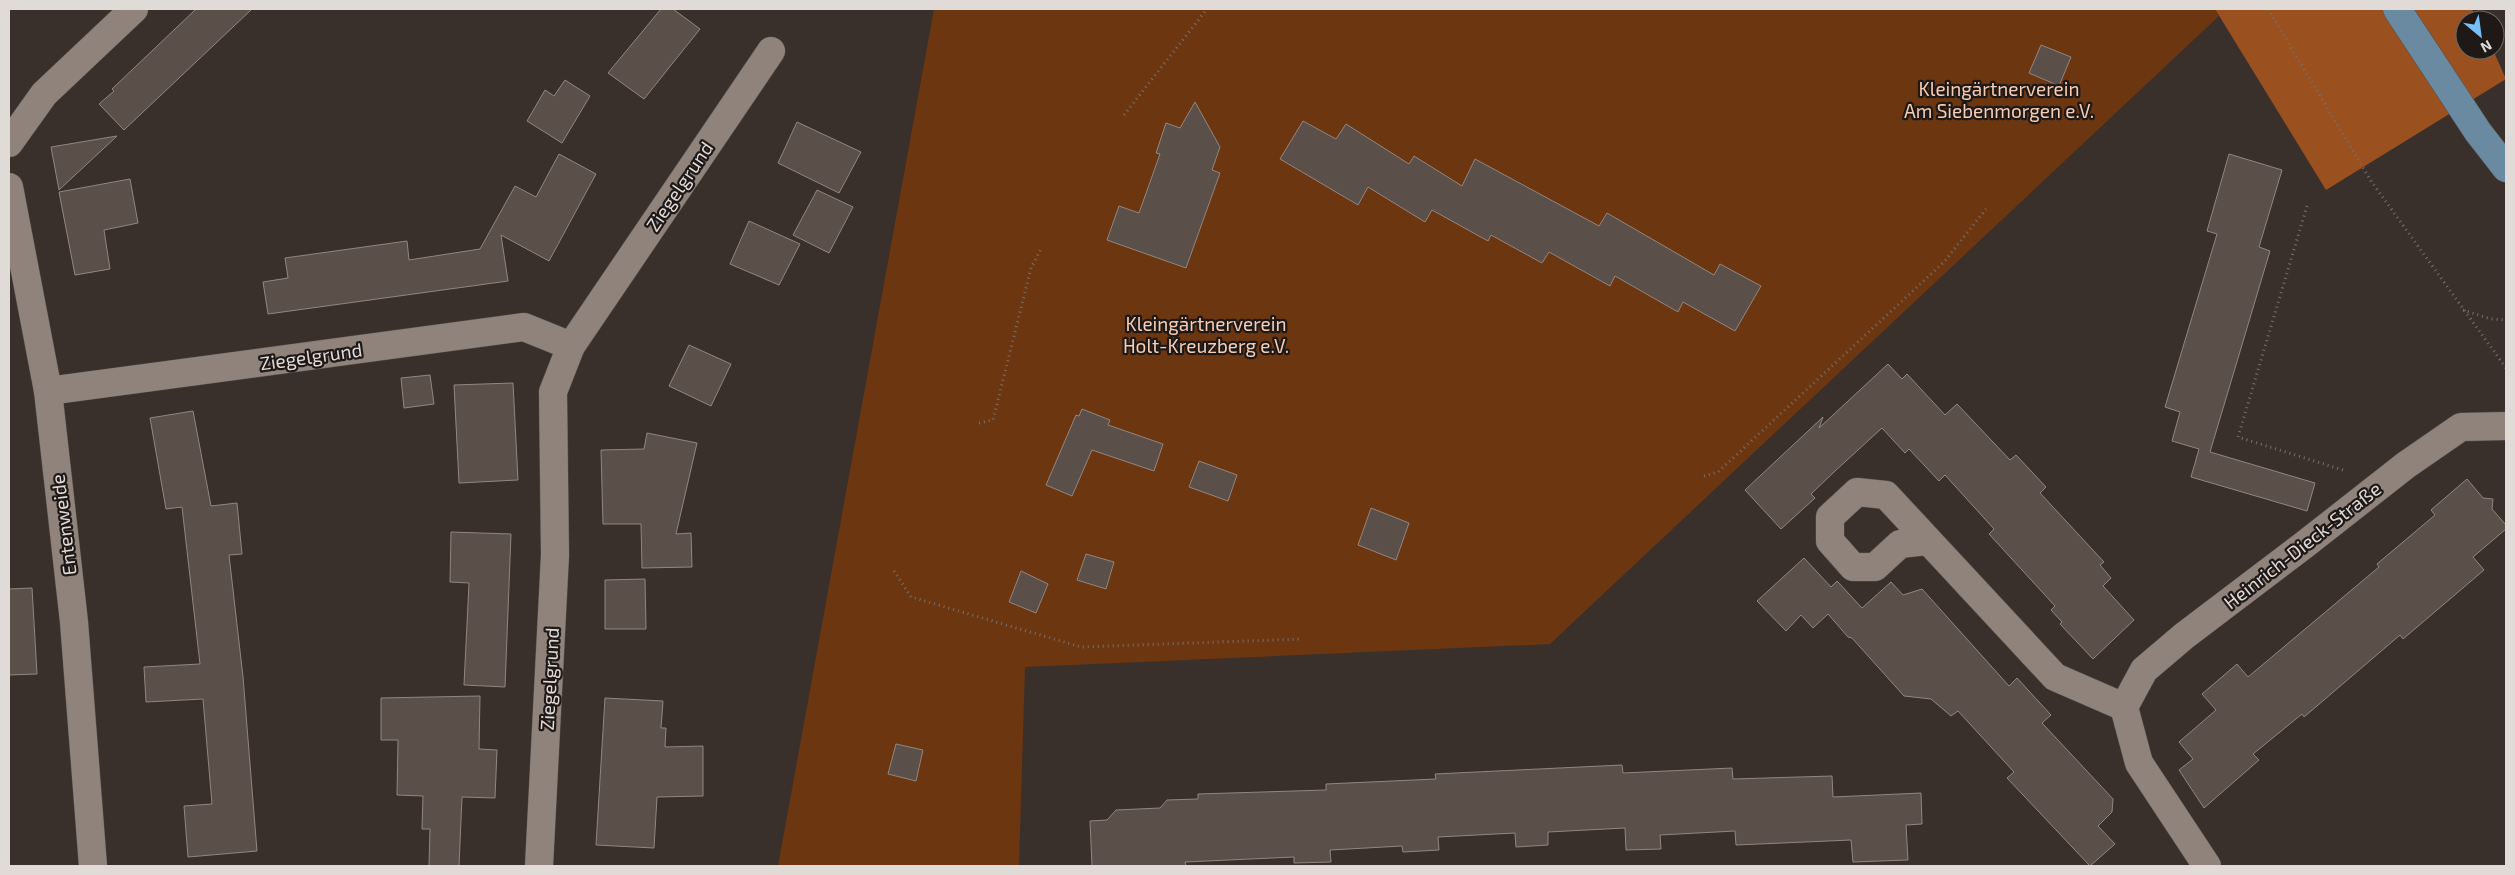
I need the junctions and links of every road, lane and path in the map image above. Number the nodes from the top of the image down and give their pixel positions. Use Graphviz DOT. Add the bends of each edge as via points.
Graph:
graph roads {
  1 [pos="134,9"];
  2 [pos="1207,9"];
  3 [pos="2268,9"];
  4 [pos="2397,9"];
  5 [pos="771,51"];
  6 [pos="1124,115"];
  7 [pos="9,143"];
  8 [pos="2506,168"];
  9 [pos="9,187"];
  10 [pos="2307,206"];
  11 [pos="1986,209"];
  12 [pos="1042,247"];
  13 [pos="2462,310"];
  14 [pos="2506,320"];
  15 [pos="570,346"];
  16 [pos="2506,368"];
  17 [pos="48,391"];
  18 [pos="979,423"];
  19 [pos="2506,426"];
  20 [pos="1704,476"];
  21 [pos="2384,482"];
  22 [pos="1926,541"];
  23 [pos="894,571"];
  24 [pos="1301,639"];
  25 [pos="2124,707"];
  26 [pos="93,866"];
  27 [pos="539,866"];
  28 [pos="2205,866"];
  1 -- 7 [label="street" via="44,94"];
  2 -- 6 [label="path"];
  3 -- 13 [label="path" via="2371,181"];
  4 -- 8 [label="main road" via="2478,132"];
  5 -- 15 [label="street, Ziegelgrund"];
  9 -- 17 [label="street, Entenweide"];
  10 -- 21 [label="path" via="2238,437"];
  11 -- 20 [label="path" via="1944,262 1718,472"];
  12 -- 18 [label="path" via="1031,268 993,420"];
  13 -- 14 [label="path" via="2491,320"];
  13 -- 16 [label="path"];
  15 -- 17 [label="street, Ziegelgrund" via="524,327"];
  15 -- 27 [label="street, Ziegelgrund" via="553,392 555,555"];
  17 -- 26 [label="street, Entenweide" via="74,622"];
  19 -- 21 [label="street, Heinrich-Dieck-Straße" via="2461,427"];
  21 -- 25 [label="street, Heinrich-Dieck-Straße" via="2144,670"];
  22 -- 25 [label="street" via="2055,677"];
  23 -- 24 [label="path" via="911,597 1081,647"];
  25 -- 28 [label="street" via="2139,763"];
}
